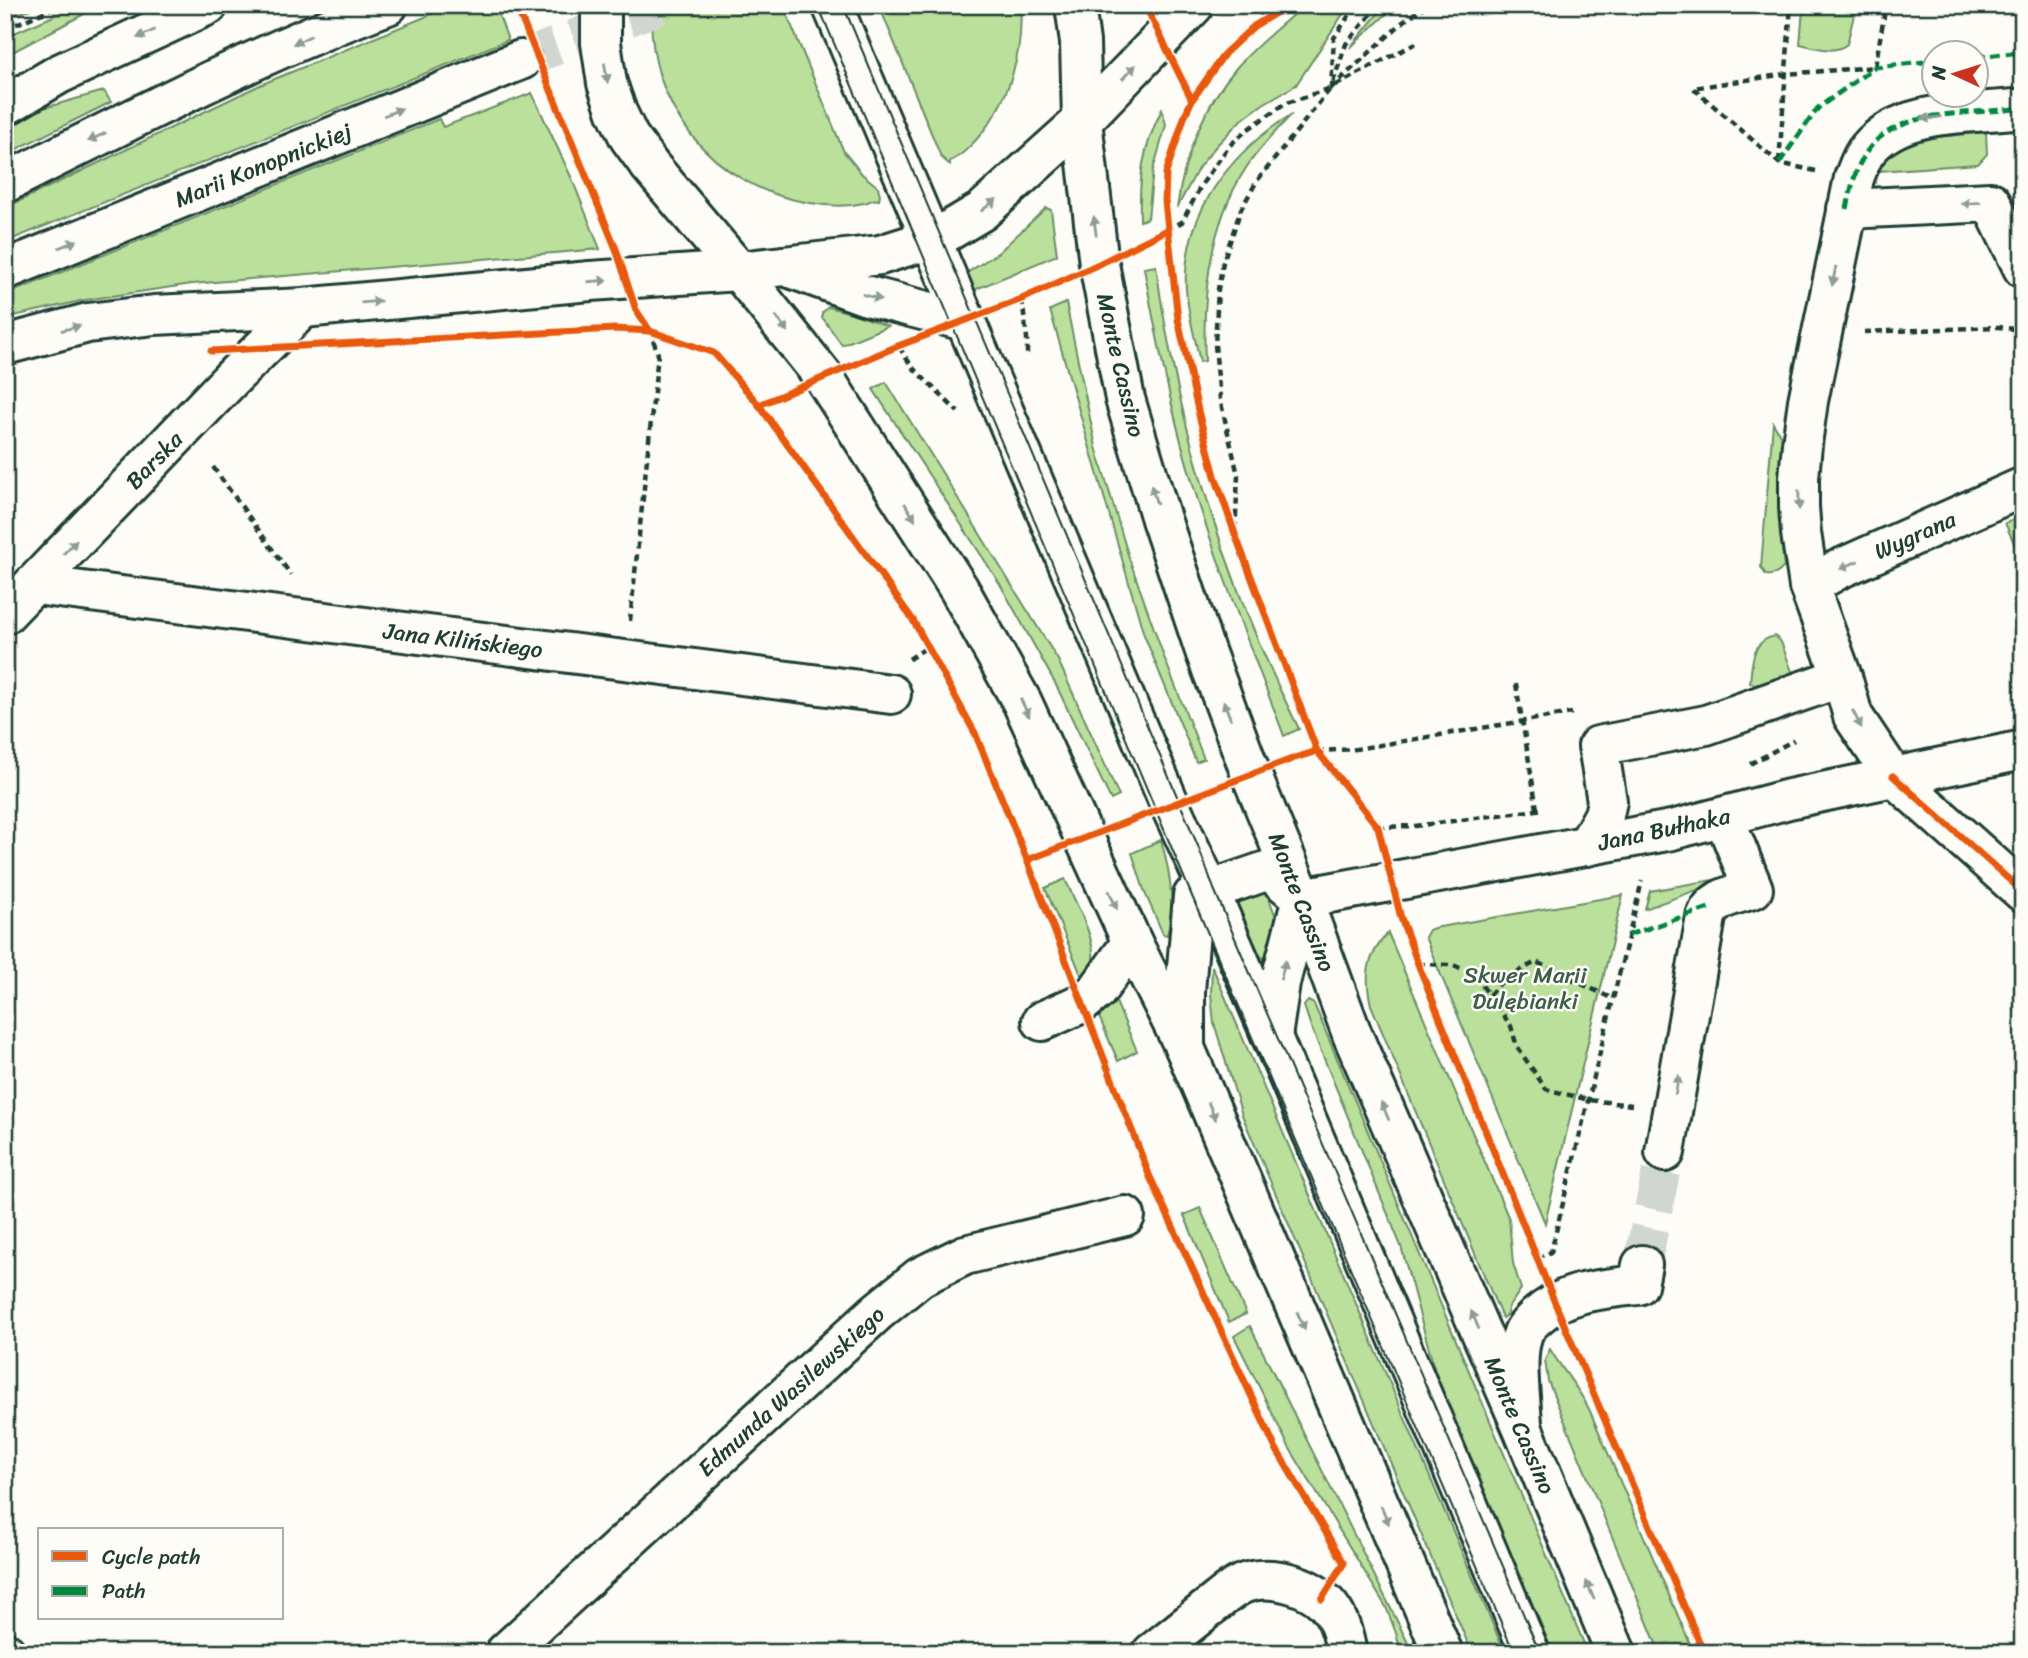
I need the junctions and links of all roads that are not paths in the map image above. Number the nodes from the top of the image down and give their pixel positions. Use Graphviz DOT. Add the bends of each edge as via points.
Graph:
graph roads {
  1 [pos="208,5"];
  2 [pos="388,5"];
  3 [pos="601,5"];
  4 [pos="832,5"];
  5 [pos="1074,5"];
  6 [pos="1194,5"];
  7 [pos="521,60"];
  8 [pos="5,106"];
  9 [pos="2023,108"];
  10 [pos="1082,121"];
  11 [pos="5,183"];
  12 [pos="1850,194"];
  13 [pos="930,239"];
  14 [pos="2020,250"];
  15 [pos="785,266"];
  16 [pos="5,270"];
  17 [pos="739,271"];
  18 [pos="303,308"];
  19 [pos="965,321"];
  20 [pos="5,345"];
  21 [pos="2023,487"];
  22 [pos="35,585"];
  23 [pos="1809,586"];
  24 [pos="5,614"];
  25 [pos="1842,677"];
  26 [pos="897,679"];
  27 [pos="2023,750"];
  28 [pos="1893,776"];
  29 [pos="1724,817"];
  30 [pos="1587,846"];
  31 [pos="1209,890"];
  32 [pos="2023,892"];
  33 [pos="1302,898"];
  34 [pos="1132,942"];
  35 [pos="1042,1021"];
  36 [pos="1272,1037"];
  37 [pos="1185,1048"];
  38 [pos="1665,1152"];
  39 [pos="1125,1216"];
  40 [pos="1640,1275"];
  41 [pos="1522,1427"];
  42 [pos="505,1653"];
  43 [pos="1153,1653"];
  44 [pos="1347,1653"];
  45 [pos="1443,1653"];
  46 [pos="1530,1653"];
  47 [pos="1616,1653"];
  1 -- 8 [label="main road, one-way" via="58,74"];
  2 -- 11 [label="main road, one-way" via="328,27"];
  3 -- 17 [label="main road, one-way" via="607,83 629,137"];
  4 -- 13 [label="main road"];
  5 -- 10 [label="main road, Monte Cassino"];
  10 -- 6 [label="main road, one-way"];
  16 -- 7 [label="main road, Marii Konopnickiej, one-way"];
  9 -- 12 [label="main road, one-way" via="1928,117 1893,128 1867,150"];
  13 -- 10 [label="main road, one-way" via="982,211"];
  33 -- 10 [label="main road, Monte Cassino, one-way" via="1205,652 1125,399 1100,264"];
  14 -- 12 [label="main road, one-way" via="1991,202"];
  12 -- 23 [label="main road, one-way" via="1802,444 1799,507"];
  13 -- 15 [label="main road" via="880,255"];
  13 -- 19 [label="main road"];
  15 -- 17 [label="main road"];
  15 -- 19 [label="main road, one-way" via="864,295"];
  18 -- 17 [label="main road, one-way"];
  17 -- 34 [label="main road, one-way" via="823,376 959,589 1022,702"];
  20 -- 18 [label="main road, one-way" via="88,323"];
  22 -- 18 [label="main road, Barska, one-way"];
  19 -- 31 [label="main road"];
  21 -- 23 [label="main road, Wygrana, one-way"];
  22 -- 24 [label="main road, Barska"];
  22 -- 26 [label="main road, Jana Kilińskiego"];
  23 -- 25 [label="main road"];
  25 -- 28 [label="main road, one-way" via="1853,716"];
  25 -- 30 [label="main road" via="1706,726 1598,747 1607,801"];
  27 -- 28 [label="main road, Jana Bułhaka"];
  28 -- 29 [label="main road, Jana Bułhaka"];
  28 -- 32 [label="main road"];
  29 -- 30 [label="main road, Jana Bułhaka"];
  38 -- 29 [label="main road, one-way" via="1709,908 1753,889"];
  30 -- 33 [label="main road, Jana Bułhaka"];
  31 -- 33 [label="main road" via="1269,870"];
  31 -- 36 [label="main road"];
  31 -- 37 [label="main road" via="1192,896"];
  36 -- 33 [label="main road, one-way"];
  41 -- 33 [label="main road, Monte Cassino, one-way" via="1352,1034"];
  34 -- 35 [label="main road" via="1097,991"];
  34 -- 37 [label="main road"];
  36 -- 46 [label="main road"];
  37 -- 45 [label="main road, one-way"];
  39 -- 42 [label="main road, Edmunda Wasilewskiego" via="965,1255 920,1277"];
  40 -- 41 [label="main road" via="1555,1303 1523,1330 1519,1352"];
  47 -- 41 [label="main road, Monte Cassino, one-way"];
  43 -- 44 [label="main road" via="1226,1594 1260,1580 1297,1586 1322,1599 1340,1626"];
}
